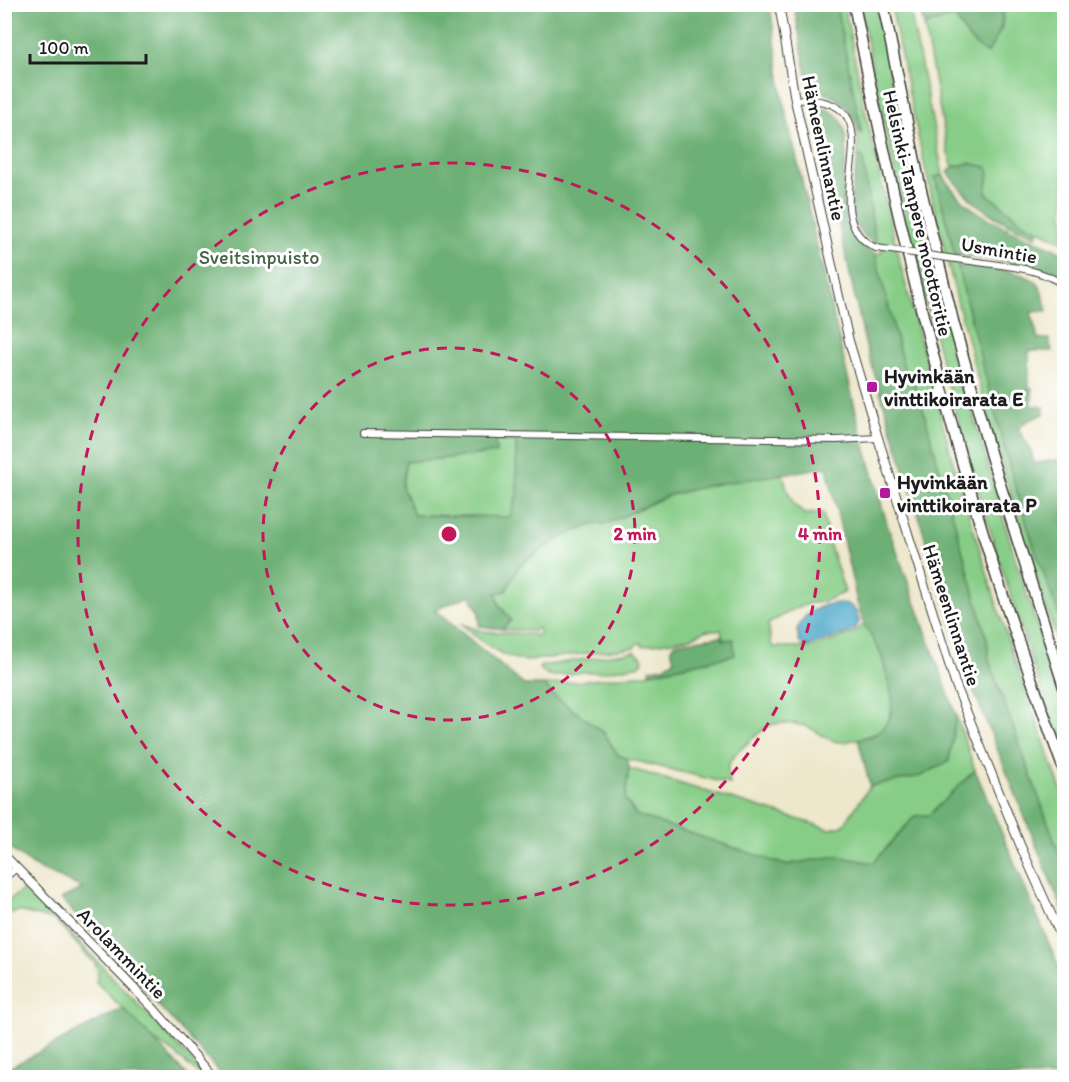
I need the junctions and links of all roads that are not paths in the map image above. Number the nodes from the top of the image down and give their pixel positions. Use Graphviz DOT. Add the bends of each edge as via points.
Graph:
graph roads {
  1 [pos="779,4"];
  2 [pos="854,4"];
  3 [pos="883,4"];
  4 [pos="795,100"];
  5 [pos="1065,285"];
  6 [pos="363,433"];
  7 [pos="878,438"];
  8 [pos="1065,687"];
  9 [pos="1065,770"];
  10 [pos="4,855"];
  11 [pos="17,868"];
  12 [pos="4,878"];
  13 [pos="1065,943"];
  14 [pos="214,1077"];
  1 -- 4 [label="main road, Hämeenlinnantie"];
  2 -- 9 [label="highway, Helsinki-Tampere moottoritie" via="883,149 942,391 986,544"];
  3 -- 8 [label="highway, Helsinki-Tampere moottoritie" via="920,186 953,321 991,456"];
  4 -- 5 [label="street, Usmintie, bridge" via="832,104 845,114 854,138 849,216 855,232 868,245 1032,270"];
  4 -- 7 [label="main road, Hämeenlinnantie" via="849,341"];
  6 -- 7 [label="street"];
  7 -- 13 [label="main road, Hämeenlinnantie" via="955,683 1021,847"];
  10 -- 11 [label="street, Arolammintie"];
  11 -- 12 [label="street"];
  11 -- 14 [label="street, Arolammintie" via="156,1010"];
}
